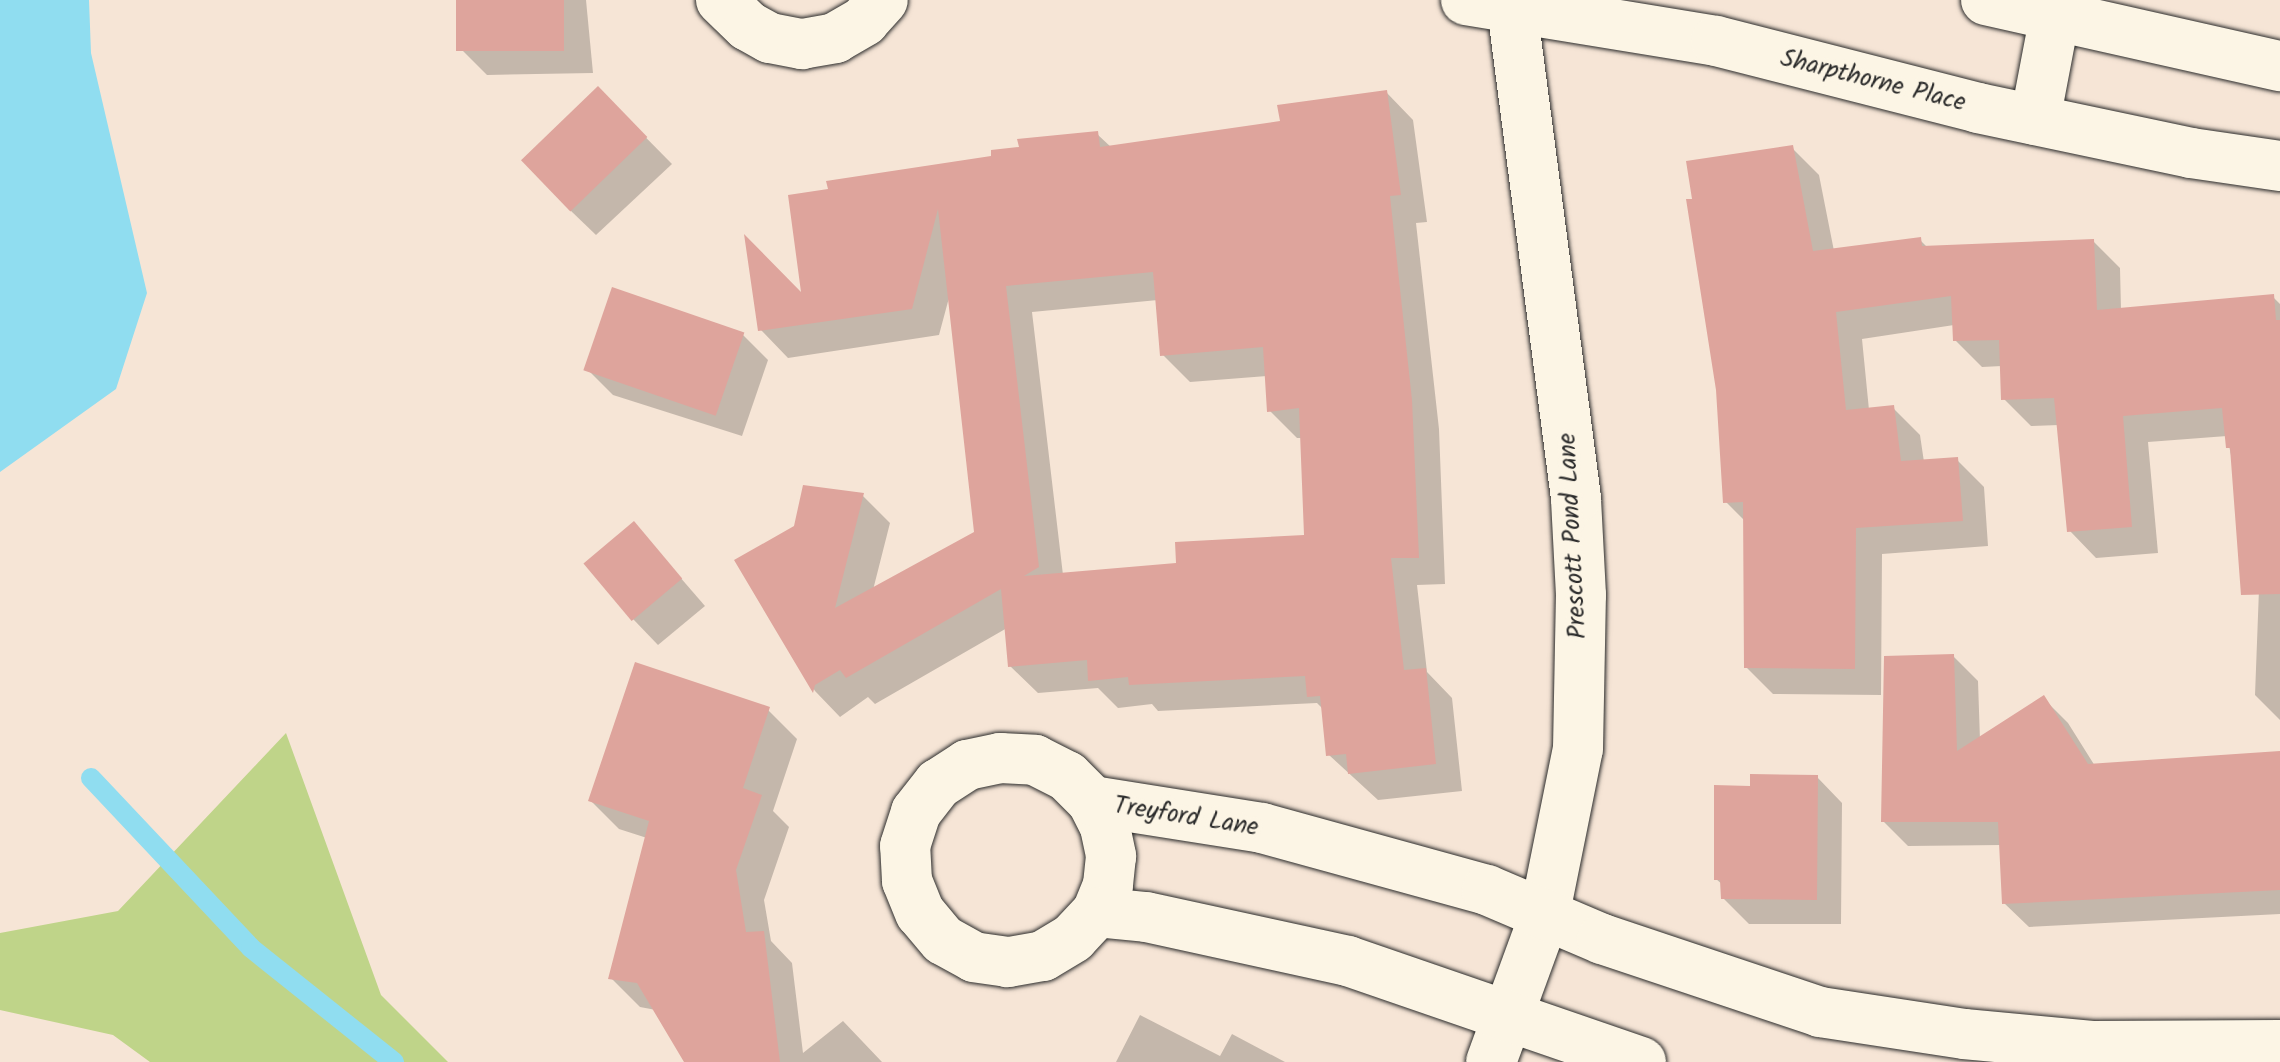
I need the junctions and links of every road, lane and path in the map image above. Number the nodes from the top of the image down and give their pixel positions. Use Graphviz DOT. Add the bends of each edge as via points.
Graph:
graph roads {
  1 [pos="721,0"];
  2 [pos="883,0"];
  3 [pos="1986,0"];
  4 [pos="1496,2"];
  5 [pos="2056,16"];
  6 [pos="2280,66"];
  7 [pos="2035,120"];
  8 [pos="2280,166"];
  9 [pos="1092,801"];
  10 [pos="1096,912"];
  11 [pos="1544,917"];
  12 [pos="1501,1040"];
  13 [pos="2280,1045"];
  14 [pos="2094,1054"];
  15 [pos="1641,1062"];
  1 -- 2 [label="street" via="770,38 802,44 835,38"];
  3 -- 5 [label="street"];
  4 -- 7 [label="street, Sharpthorne Place" via="1716,41"];
  4 -- 11 [label="street, Prescott Pond Lane" via="1576,498 1578,755"];
  5 -- 6 [label="street"];
  5 -- 7 [label="street"];
  7 -- 8 [label="street, Sharpthorne Place"];
  9 -- 10 [label="street" via="1111,856"];
  9 -- 10 [label="street, Treyford Lane" via="1067,776 1035,760 967,765 938,784 916,812 906,846 907,881 920,913 943,940 974,957 1008,962 1043,956 1073,938"];
  9 -- 11 [label="street, Treyford Lane" via="1262,828 1487,890"];
  10 -- 12 [label="street" via="1348,961"];
  11 -- 12 [label="street, Prescott Pond Lane"];
  11 -- 14 [label="street, Treyford Lane" via="1820,1012"];
  12 -- 15 [label="street"];
  13 -- 14 [label="street, Treyford Lane"];
}
